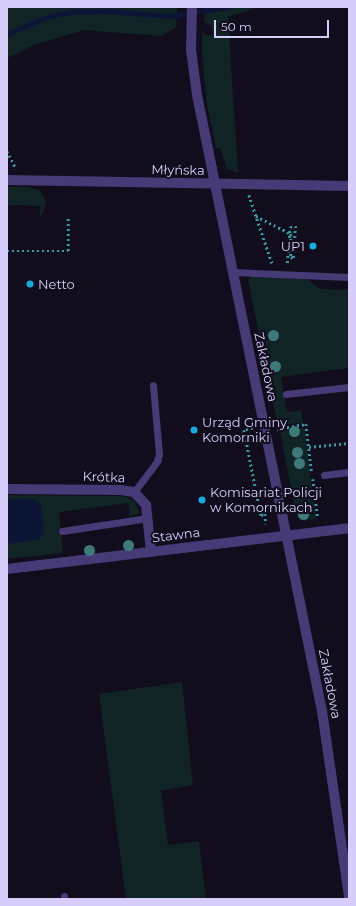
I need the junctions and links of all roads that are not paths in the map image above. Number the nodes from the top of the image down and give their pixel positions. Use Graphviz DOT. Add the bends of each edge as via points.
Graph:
graph roads {
  1 [pos="192,7"];
  2 [pos="7,180"];
  3 [pos="215,183"];
  4 [pos="349,186"];
  5 [pos="233,272"];
  6 [pos="349,277"];
  7 [pos="153,384"];
  8 [pos="349,387"];
  9 [pos="286,394"];
  10 [pos="349,472"];
  11 [pos="324,475"];
  12 [pos="7,489"];
  13 [pos="134,492"];
  14 [pos="148,518"];
  15 [pos="349,528"];
  16 [pos="62,531"];
  17 [pos="287,534"];
  18 [pos="151,552"];
  19 [pos="7,569"];
  20 [pos="349,897"];
  1 -- 3 [label="street, Zakładowa" via="191,39 195,84"];
  2 -- 3 [label="street, Młyńska"];
  3 -- 4 [label="street, Młyńska"];
  3 -- 5 [label="street, Zakładowa"];
  5 -- 6 [label="lane"];
  5 -- 17 [label="street, Zakładowa"];
  7 -- 13 [label="lane" via="159,454 157,462"];
  8 -- 9 [label="lane"];
  10 -- 11 [label="lane"];
  12 -- 13 [label="street, Krótka"];
  13 -- 14 [label="street, Krótka" via="146,505"];
  14 -- 16 [label="lane"];
  14 -- 18 [label="street, Krótka"];
  15 -- 17 [label="street, Stawna"];
  17 -- 18 [label="street, Stawna"];
  17 -- 20 [label="street, Zakładowa" via="330,756"];
  18 -- 19 [label="street, Stawna"];
}
